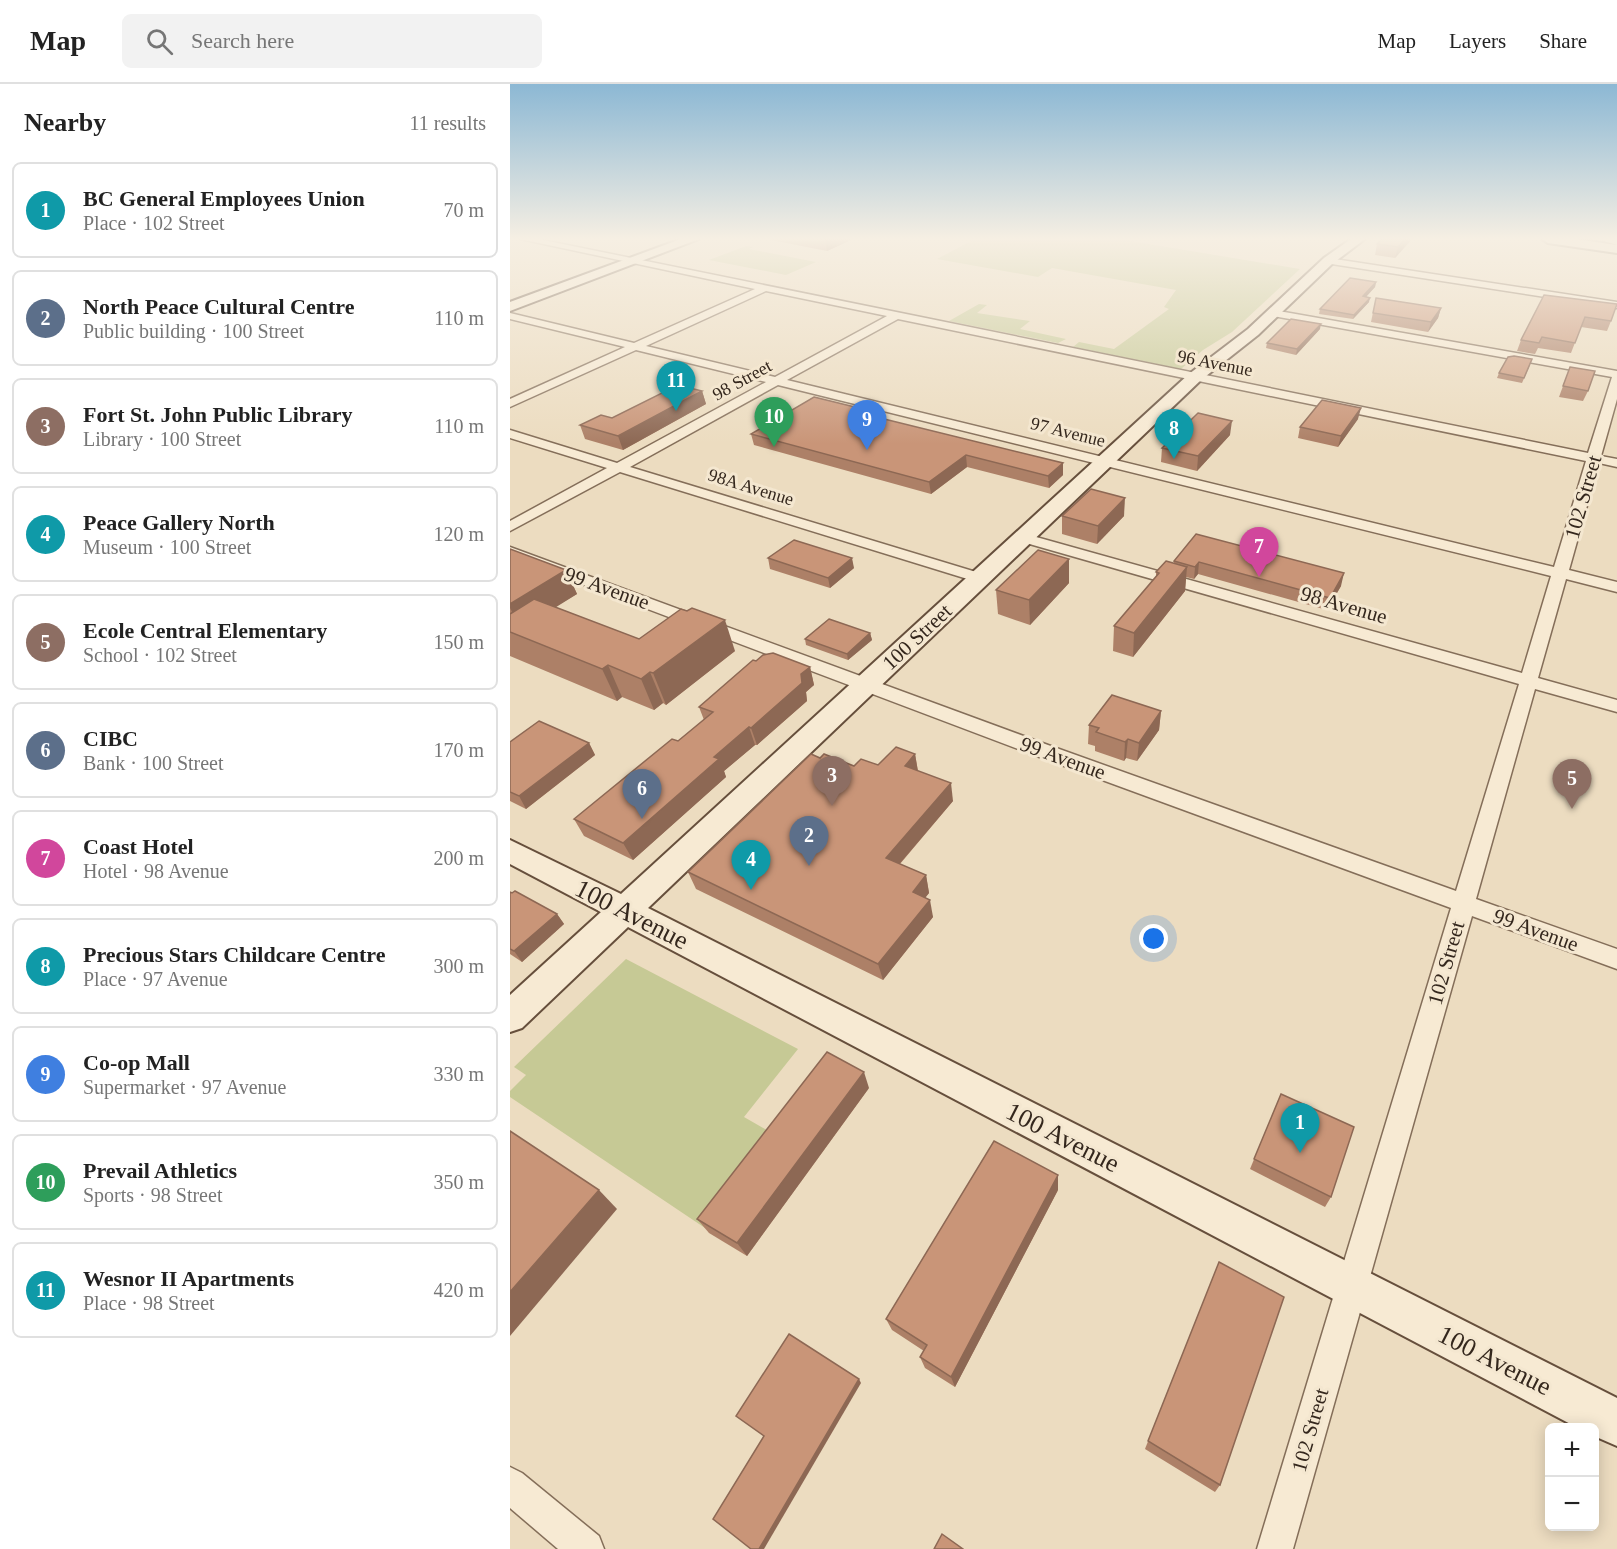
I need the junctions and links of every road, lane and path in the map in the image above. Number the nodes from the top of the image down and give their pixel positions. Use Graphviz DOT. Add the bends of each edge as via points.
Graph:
graph roads {
  1 [pos="723,307"];
  2 [pos="853,307"];
  3 [pos="1280,307"];
  4 [pos="1274,313"];
  5 [pos="510,316"];
  6 [pos="896,316"];
  7 [pos="636,347"];
  8 [pos="1617,376"];
  9 [pos="1195,377"];
  10 [pos="777,381"];
  11 [pos="510,403"];
  12 [pos="510,435"];
  13 [pos="1606,460"];
  14 [pos="1106,461"];
  15 [pos="621,467"];
  16 [pos="510,527"];
  17 [pos="1024,538"];
  18 [pos="510,552"];
  19 [pos="1560,573"];
  20 [pos="980,578"];
  21 [pos="1617,587"];
  22 [pos="1530,681"];
  23 [pos="866,684"];
  24 [pos="1617,706"];
  25 [pos="510,851"];
  26 [pos="1463,903"];
  27 [pos="624,910"];
  28 [pos="1617,959"];
  29 [pos="510,1017"];
  30 [pos="1352,1286"];
  31 [pos="1617,1423"];
  32 [pos="510,1485"];
  33 [pos="586,1549"];
  34 [pos="1275,1549"];
  1 -- 7 [label="street"];
  2 -- 6 [label="street, 96 Avenue"];
  3 -- 4 [label="main road, 100 Street"];
  4 -- 8 [label="street"];
  4 -- 9 [label="main road, 100 Street"];
  5 -- 7 [label="street, 97 Avenue"];
  6 -- 9 [label="street, 96 Avenue"];
  6 -- 10 [label="street, 98 Street"];
  7 -- 10 [label="street, 97 Avenue"];
  7 -- 11 [label="street"];
  8 -- 13 [label="street, 102 Street"];
  9 -- 13 [label="street, 96 Avenue"];
  9 -- 14 [label="main road, 100 Street"];
  10 -- 14 [label="street, 97 Avenue"];
  10 -- 15 [label="street, 98 Street"];
  12 -- 15 [label="street, 98A Avenue"];
  13 -- 19 [label="street, 102 Street"];
  14 -- 17 [label="main road, 100 Street"];
  14 -- 19 [label="street, 97 Avenue"];
  15 -- 16 [label="street, 98 Street"];
  15 -- 20 [label="street, 98A Avenue"];
  17 -- 20 [label="main road, 100 Street"];
  17 -- 22 [label="street, 98 Avenue"];
  18 -- 23 [label="street, 99 Avenue"];
  19 -- 21 [label="street, 97 Avenue"];
  19 -- 22 [label="street, 102 Street"];
  20 -- 23 [label="main road, 100 Street"];
  22 -- 24 [label="street, 98 Avenue"];
  22 -- 26 [label="street, 102 Street"];
  23 -- 26 [label="street, 99 Avenue"];
  23 -- 27 [label="main road, 100 Street"];
  25 -- 27 [label="main road, 100 Avenue"];
  26 -- 28 [label="street, 99 Avenue"];
  26 -- 30 [label="street, 102 Street"];
  27 -- 29 [label="main road, 100 Street"];
  27 -- 30 [label="main road, 100 Avenue"];
  30 -- 31 [label="main road, 100 Avenue"];
  30 -- 34 [label="street, 102 Street"];
  32 -- 33 [label="street"];
}
